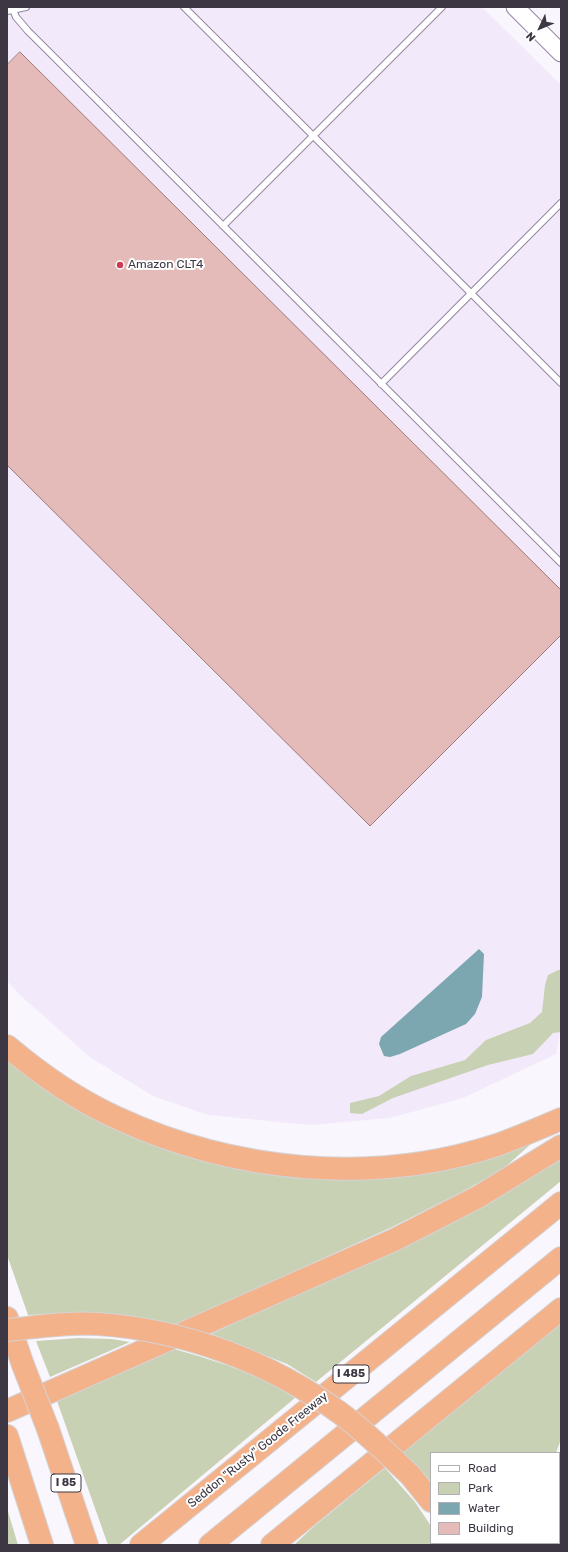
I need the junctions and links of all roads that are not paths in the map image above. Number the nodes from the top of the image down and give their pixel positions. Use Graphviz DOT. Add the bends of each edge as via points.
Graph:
graph roads {
  1 [pos="26,7"];
  2 [pos="184,7"];
  3 [pos="442,7"];
  4 [pos="515,7"];
  5 [pos="10,9"];
  6 [pos="561,53"];
  7 [pos="313,136"];
  8 [pos="561,203"];
  9 [pos="223,226"];
  10 [pos="471,293"];
  11 [pos="561,383"];
  12 [pos="381,384"];
  13 [pos="561,563"];
  14 [pos="7,1046"];
  15 [pos="561,1118"];
  16 [pos="561,1146"];
  17 [pos="561,1203"];
  18 [pos="561,1258"];
  19 [pos="561,1309"];
  20 [pos="7,1318"];
  21 [pos="7,1330"];
  22 [pos="7,1411"];
  23 [pos="9,1442"];
  24 [pos="430,1500"];
  25 [pos="86,1541"];
  26 [pos="42,1545"];
  27 [pos="141,1545"];
  28 [pos="210,1545"];
  29 [pos="272,1545"];
  1 -- 5 [label="lane"];
  2 -- 7 [label="lane"];
  3 -- 7 [label="lane"];
  4 -- 6 [label="street"];
  5 -- 9 [label="lane" via="21,24"];
  7 -- 9 [label="lane"];
  7 -- 10 [label="lane"];
  8 -- 10 [label="lane"];
  9 -- 12 [label="lane"];
  10 -- 11 [label="lane"];
  10 -- 12 [label="lane"];
  12 -- 13 [label="lane"];
  14 -- 15 [label="highway" via="81,1100 114,1117 182,1144 213,1153 278,1165 314,1169 386,1167 420,1163 496,1145"];
  16 -- 22 [label="highway" via="478,1197 401,1236"];
  17 -- 27 [label="highway, Seddon \"Rusty\" Goode Freeway / I 485"];
  18 -- 28 [label="highway"];
  19 -- 29 [label="highway"];
  20 -- 25 [label="highway, I 85, bridge"];
  21 -- 24 [label="highway, bridge" via="97,1324 138,1329 208,1345 245,1359 284,1378 340,1413 368,1435 410,1476"];
  23 -- 26 [label="highway"];
}
